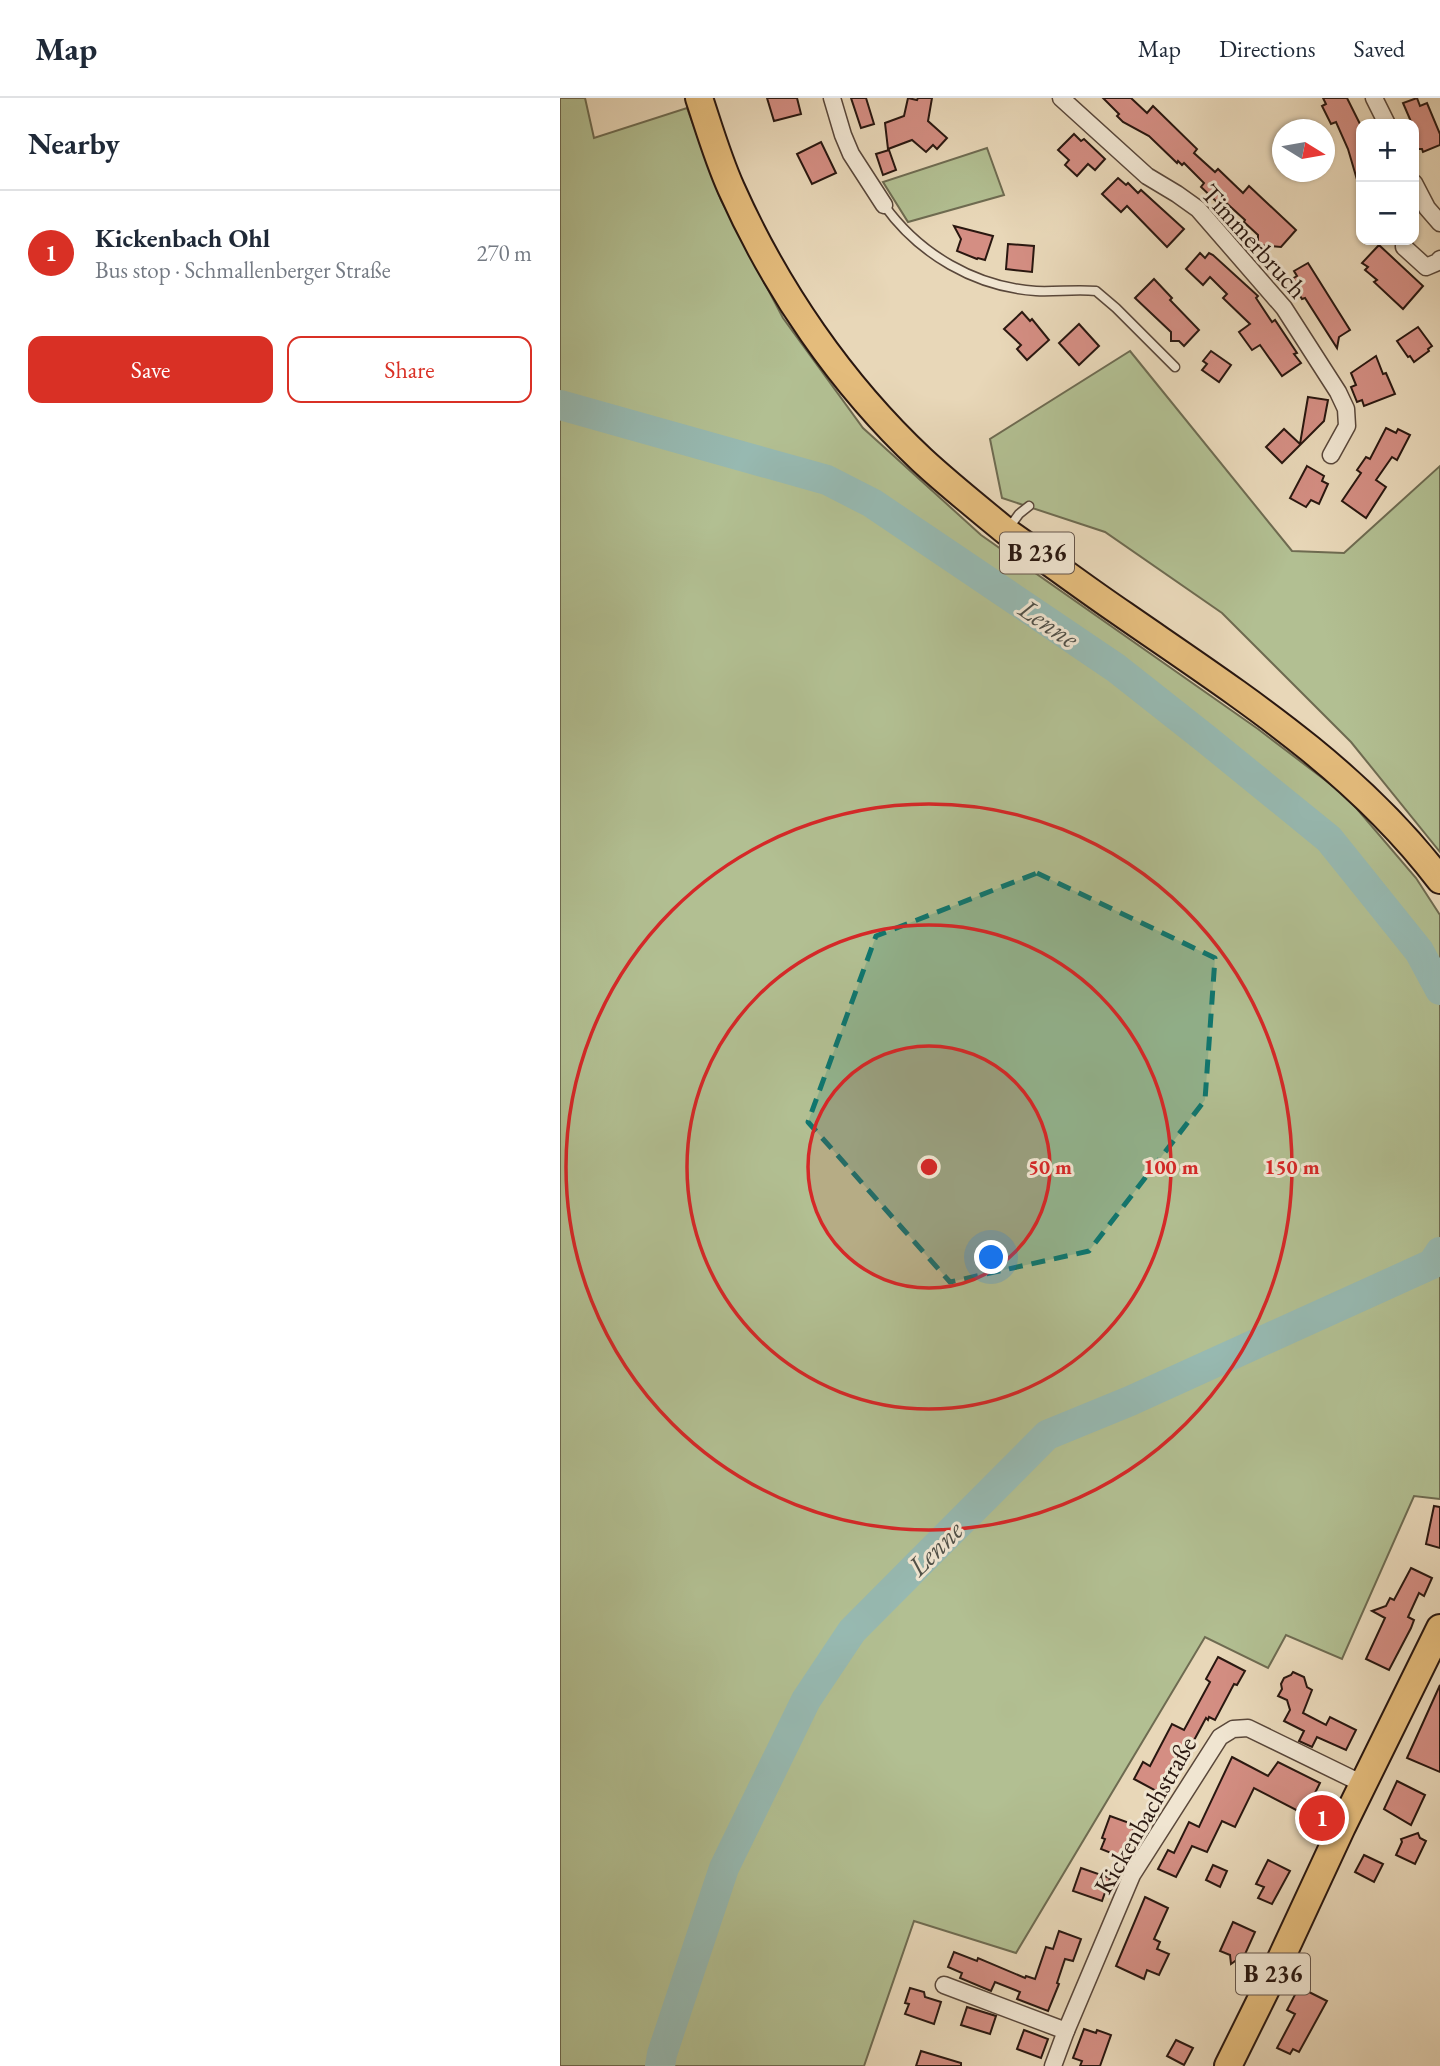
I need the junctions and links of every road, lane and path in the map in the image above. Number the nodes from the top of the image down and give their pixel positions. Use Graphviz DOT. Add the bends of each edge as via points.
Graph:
graph roads {
  1 [pos="699,98"];
  2 [pos="832,98"];
  3 [pos="1061,98"];
  4 [pos="1374,98"];
  5 [pos="1384,119"];
  6 [pos="1419,193"];
  7 [pos="884,205"];
  8 [pos="1427,208"];
  9 [pos="1419,215"];
  10 [pos="1440,223"];
  11 [pos="1404,245"];
  12 [pos="1440,259"];
  13 [pos="1175,367"];
  14 [pos="1331,455"];
  15 [pos="1029,506"];
  16 [pos="1007,532"];
  17 [pos="1440,880"];
  18 [pos="1440,1628"];
  19 [pos="1363,1784"];
  20 [pos="944,1985"];
  21 [pos="1066,2031"];
  22 [pos="1053,2066"];
  23 [pos="1228,2066"];
  1 -- 16 [label="main road, B 236" via="747,222 810,329 861,396 905,443"];
  2 -- 7 [label="street" via="851,154"];
  3 -- 14 [label="street, Timmerbruch" via="1147,176 1198,209 1284,308 1346,409 1347,426"];
  4 -- 5 [label="street"];
  6 -- 8 [label="street"];
  7 -- 13 [label="lane" via="919,244 973,276 1036,291 1096,291"];
  8 -- 9 [label="street"];
  8 -- 10 [label="street"];
  11 -- 12 [label="street" via="1426,267"];
  15 -- 16 [label="lane"];
  16 -- 17 [label="main road, B 236" via="1287,729 1371,802"];
  18 -- 19 [label="main road, B 236"];
  19 -- 21 [label="street, Kickenbachstraße" via="1248,1728 1233,1729 1220,1737 1132,1875"];
  19 -- 23 [label="main road, B 236"];
  20 -- 21 [label="street"];
  21 -- 22 [label="street, Kickenbachstraße"];
}
